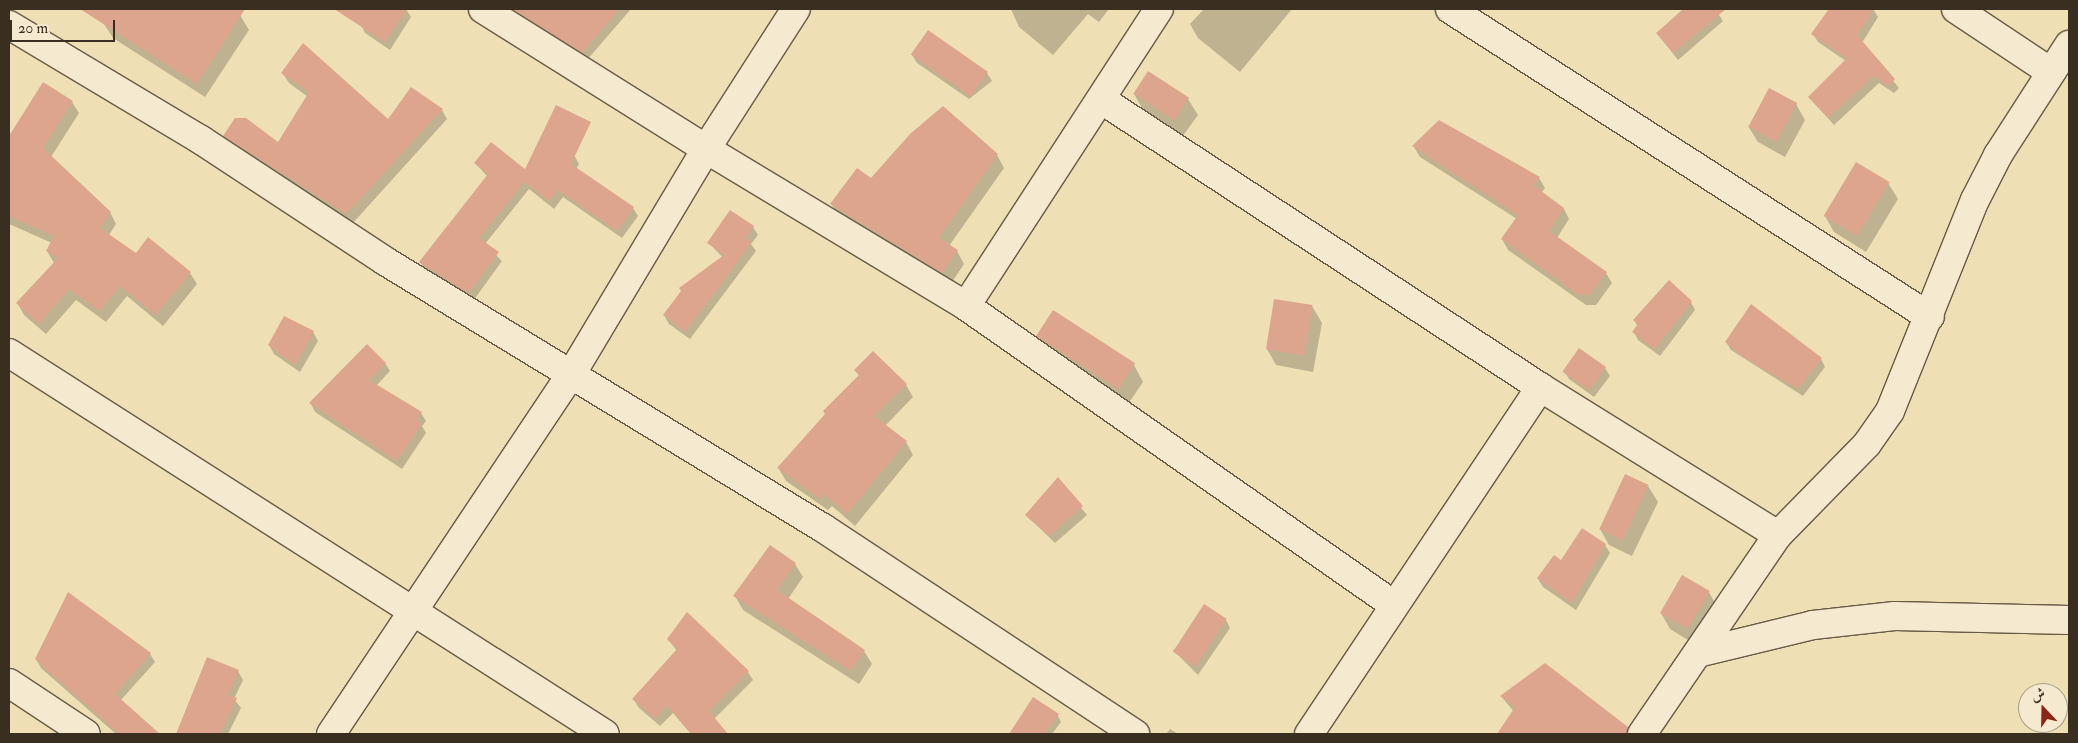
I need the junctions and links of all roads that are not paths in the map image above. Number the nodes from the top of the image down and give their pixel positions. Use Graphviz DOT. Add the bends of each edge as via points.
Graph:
graph roads {
  1 [pos="484,9"];
  2 [pos="796,9"];
  3 [pos="1159,9"];
  4 [pos="1450,9"];
  5 [pos="1956,9"];
  6 [pos="9,24"];
  7 [pos="2069,45"];
  8 [pos="2051,72"];
  9 [pos="1102,100"];
  10 [pos="706,149"];
  11 [pos="966,306"];
  12 [pos="1930,317"];
  13 [pos="9,353"];
  14 [pos="572,372"];
  15 [pos="1540,387"];
  16 [pos="1778,535"];
  17 [pos="1394,605"];
  18 [pos="413,614"];
  19 [pos="2069,620"];
  20 [pos="1698,653"];
  21 [pos="9,683"];
  22 [pos="86,734"];
  23 [pos="331,734"];
  24 [pos="605,734"];
  25 [pos="1135,734"];
  26 [pos="1309,734"];
  27 [pos="1642,734"];
  1 -- 10 [label="street"];
  2 -- 10 [label="street"];
  3 -- 9 [label="street"];
  4 -- 12 [label="street"];
  5 -- 8 [label="street"];
  6 -- 14 [label="street" via="201,140 385,262"];
  7 -- 8 [label="street"];
  8 -- 12 [label="street" via="1998,155 1976,200"];
  9 -- 11 [label="street"];
  9 -- 15 [label="street"];
  10 -- 11 [label="street"];
  10 -- 14 [label="street"];
  11 -- 17 [label="street"];
  12 -- 16 [label="street" via="1890,411 1876,431"];
  13 -- 18 [label="street"];
  14 -- 18 [label="street"];
  14 -- 25 [label="street" via="823,528"];
  15 -- 16 [label="street"];
  15 -- 17 [label="street"];
  16 -- 20 [label="street"];
  17 -- 26 [label="street"];
  18 -- 23 [label="street"];
  18 -- 24 [label="street"];
  19 -- 20 [label="street" via="1895,616 1813,625"];
  20 -- 27 [label="street"];
  21 -- 22 [label="street"];
}
